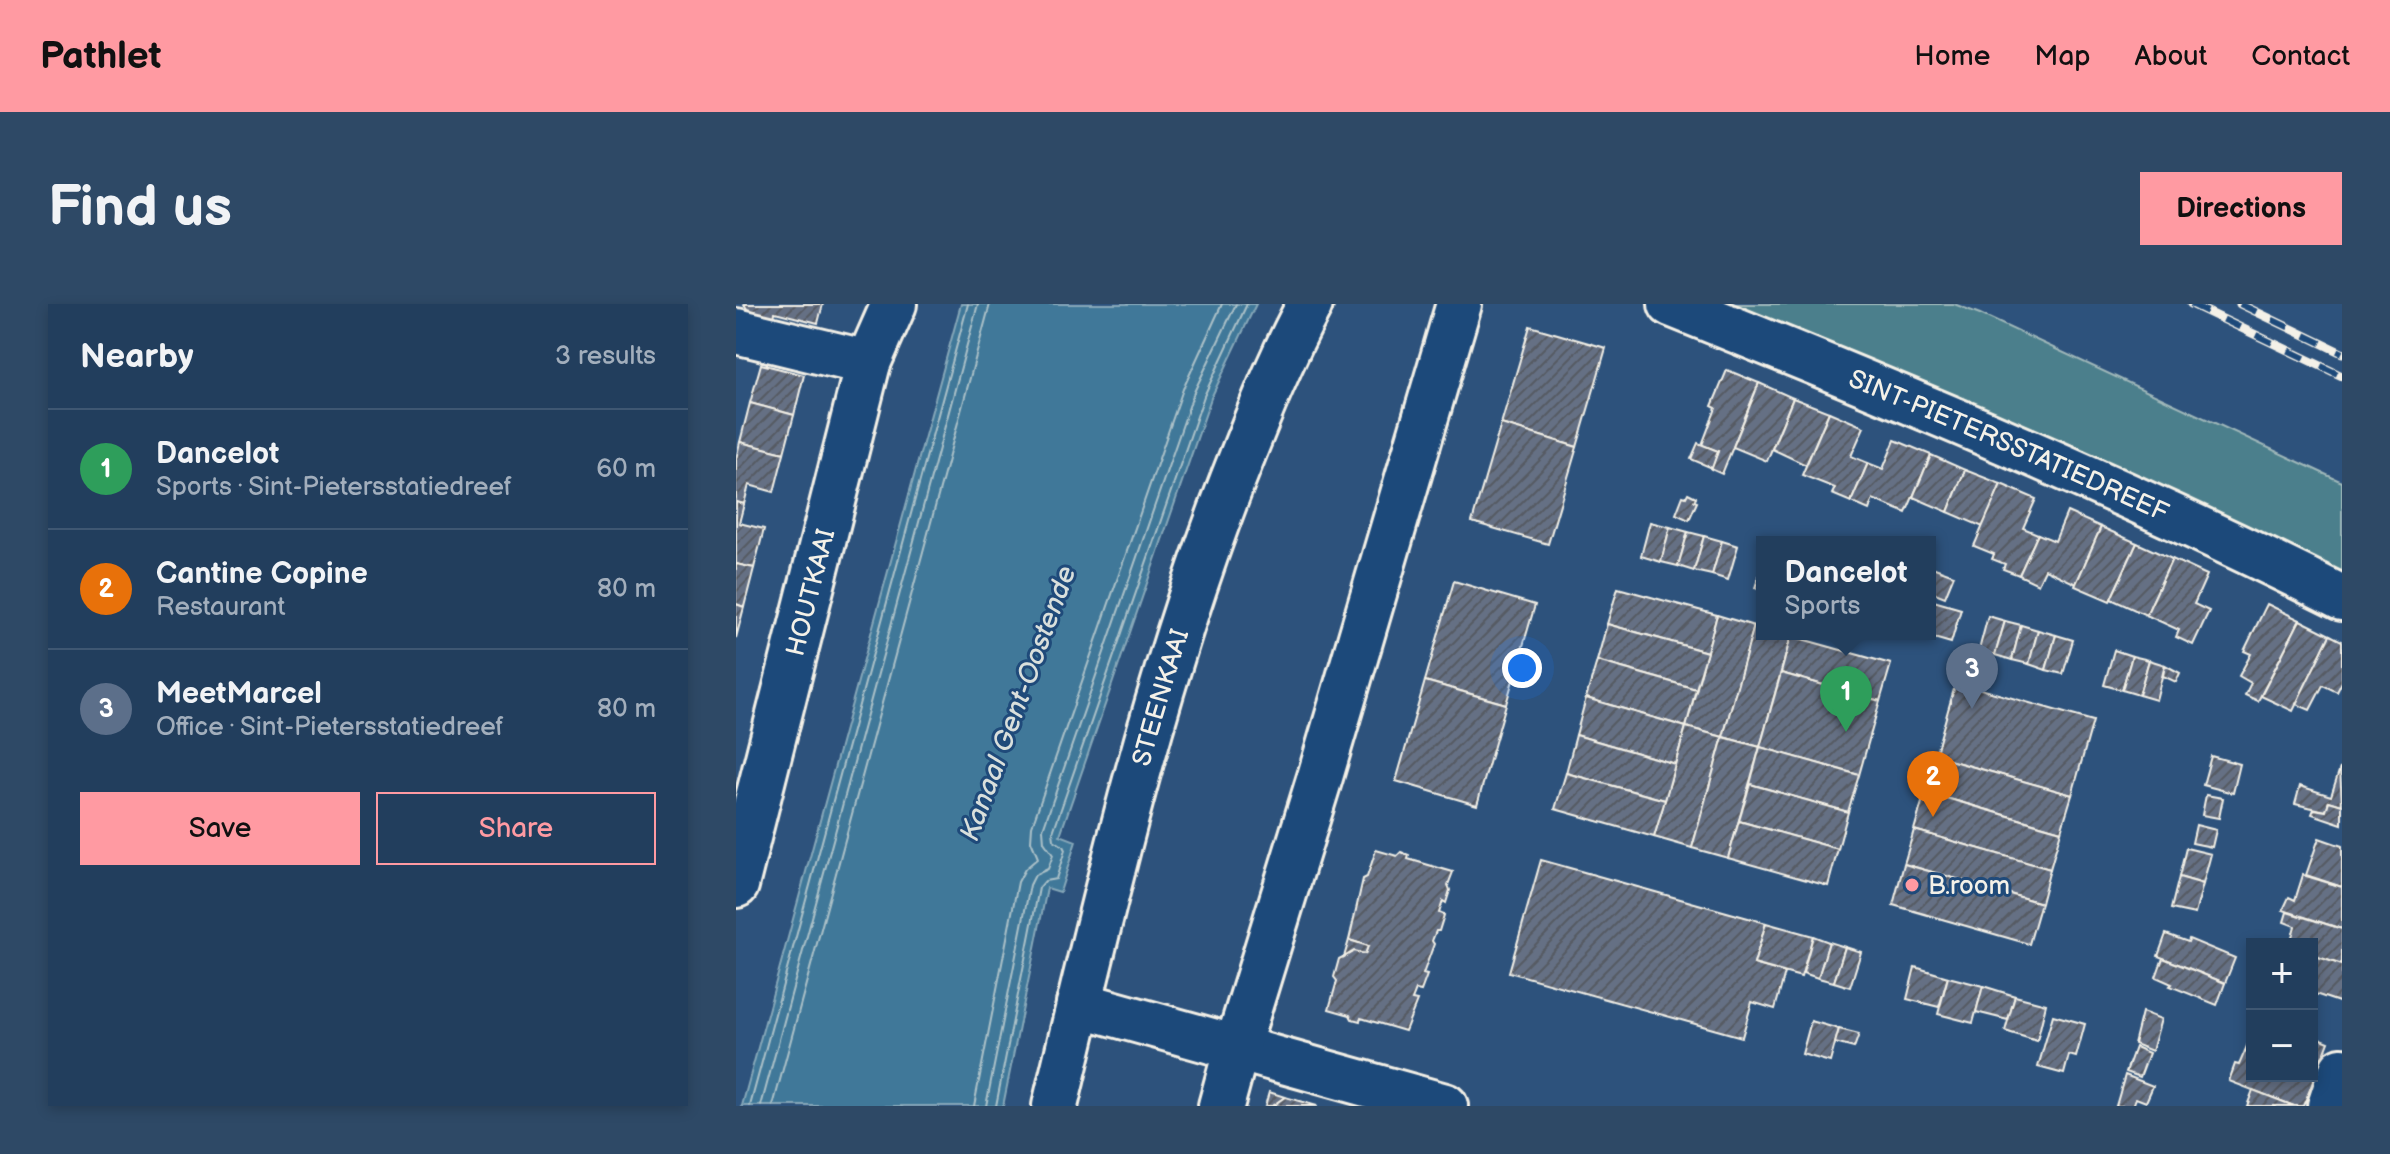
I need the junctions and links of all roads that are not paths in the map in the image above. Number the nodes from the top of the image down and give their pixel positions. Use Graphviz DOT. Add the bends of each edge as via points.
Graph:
graph roads {
  1 [pos="894,304"];
  2 [pos="1310,304"];
  3 [pos="1459,304"];
  4 [pos="1671,304"];
  5 [pos="736,331"];
  6 [pos="868,363"];
  7 [pos="2342,598"];
  8 [pos="736,885"];
  9 [pos="1079,1004"];
  10 [pos="1237,1047"];
  11 [pos="2342,1070"];
  12 [pos="1055,1106"];
  13 [pos="1221,1106"];
  14 [pos="1445,1106"];
  15 [pos="2330,1106"];
  1 -- 6 [label="street, HOUTKAAI"];
  2 -- 9 [label="street, STEENKAAI" via="1252,431 1179,633"];
  3 -- 10 [label="street"];
  4 -- 7 [label="street, SINT-PIETERSSTATIEDREEF" via="2087,477"];
  5 -- 6 [label="street"];
  6 -- 8 [label="street, HOUTKAAI"];
  9 -- 10 [label="street"];
  9 -- 12 [label="street, STEENKAAI"];
  10 -- 13 [label="street"];
  10 -- 14 [label="street"];
  11 -- 15 [label="street"];
}
